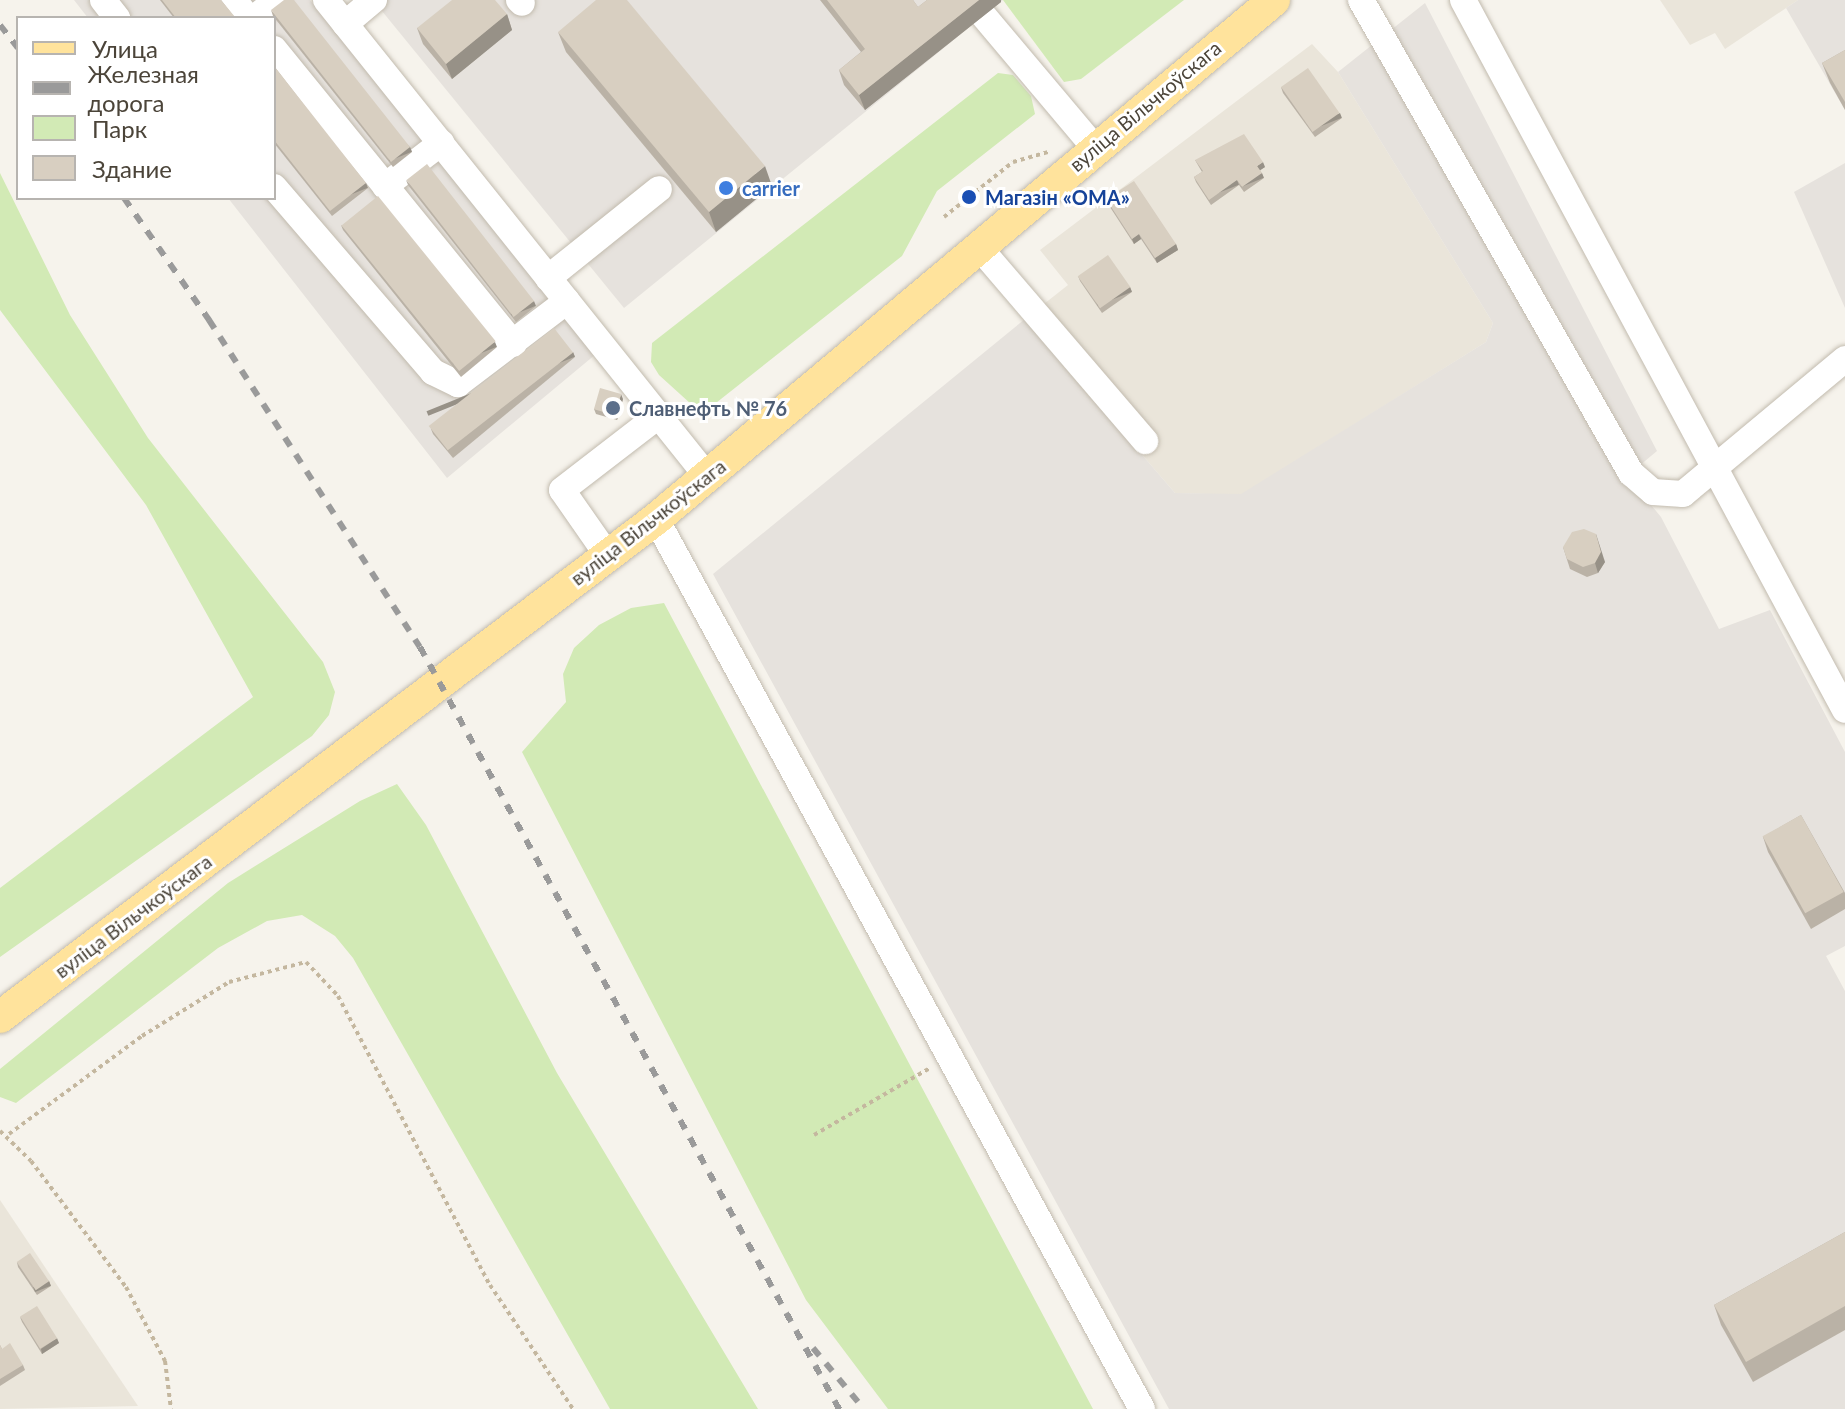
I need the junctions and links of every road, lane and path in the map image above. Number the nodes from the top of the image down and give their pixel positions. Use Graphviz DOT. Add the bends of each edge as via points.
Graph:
graph roads {
  1 [pos="103,0"];
  2 [pos="234,0"];
  3 [pos="277,0"];
  4 [pos="326,0"];
  5 [pos="374,0"];
  6 [pos="1361,0"];
  7 [pos="1463,0"];
  8 [pos="1272,1"];
  9 [pos="983,15"];
  10 [pos="115,16"];
  11 [pos="249,16"];
  12 [pos="254,16"];
  13 [pos="345,24"];
  14 [pos="276,51"];
  15 [pos="441,143"];
  16 [pos="1095,148"];
  17 [pos="385,186"];
  18 [pos="276,189"];
  19 [pos="659,189"];
  20 [pos="978,246"];
  21 [pos="548,278"];
  22 [pos="567,301"];
  23 [pos="514,344"];
  24 [pos="1845,359"];
  25 [pos="658,416"];
  26 [pos="1145,441"];
  27 [pos="1712,471"];
  28 [pos="707,476"];
  29 [pos="656,519"];
  30 [pos="608,556"];
  31 [pos="1845,710"];
  32 [pos="0,1017"];
  33 [pos="950,1057"];
  34 [pos="0,1131"];
  35 [pos="9,1134"];
  36 [pos="814,1135"];
  37 [pos="171,1409"];
  38 [pos="573,1409"];
  39 [pos="1142,1409"];
  1 -- 10 [label="street"];
  2 -- 11 [label="street"];
  3 -- 12 [label="street"];
  4 -- 13 [label="street"];
  5 -- 13 [label="street"];
  6 -- 27 [label="street" via="1631,473 1653,492 1683,494"];
  7 -- 27 [label="street"];
  8 -- 16 [label="main road, вуліца Вільчкоўскага"];
  9 -- 16 [label="street"];
  13 -- 15 [label="street"];
  14 -- 17 [label="street"];
  15 -- 17 [label="street"];
  15 -- 21 [label="street"];
  16 -- 20 [label="main road, вуліца Вільчкоўскага"];
  17 -- 23 [label="street"];
  18 -- 23 [label="street" via="433,372 458,384"];
  19 -- 21 [label="street"];
  20 -- 26 [label="street"];
  20 -- 28 [label="main road, вуліца Вільчкоўскага"];
  21 -- 22 [label="street"];
  22 -- 23 [label="street"];
  22 -- 25 [label="street"];
  24 -- 27 [label="street"];
  25 -- 28 [label="street"];
  25 -- 30 [label="street" via="562,490"];
  27 -- 31 [label="street"];
  28 -- 29 [label="main road, вуліца Вільчкоўскага"];
  29 -- 30 [label="main road, вуліца Вільчкоўскага"];
  29 -- 33 [label="street"];
  30 -- 32 [label="main road, вуліца Вільчкоўскага"];
  33 -- 36 [label="path" via="865,1101"];
  33 -- 39 [label="street"];
  34 -- 35 [label="path"];
  35 -- 37 [label="path" via="126,1287 165,1361"];
  35 -- 38 [label="path" via="142,1036 229,982 306,962 338,996 483,1272"];
}
